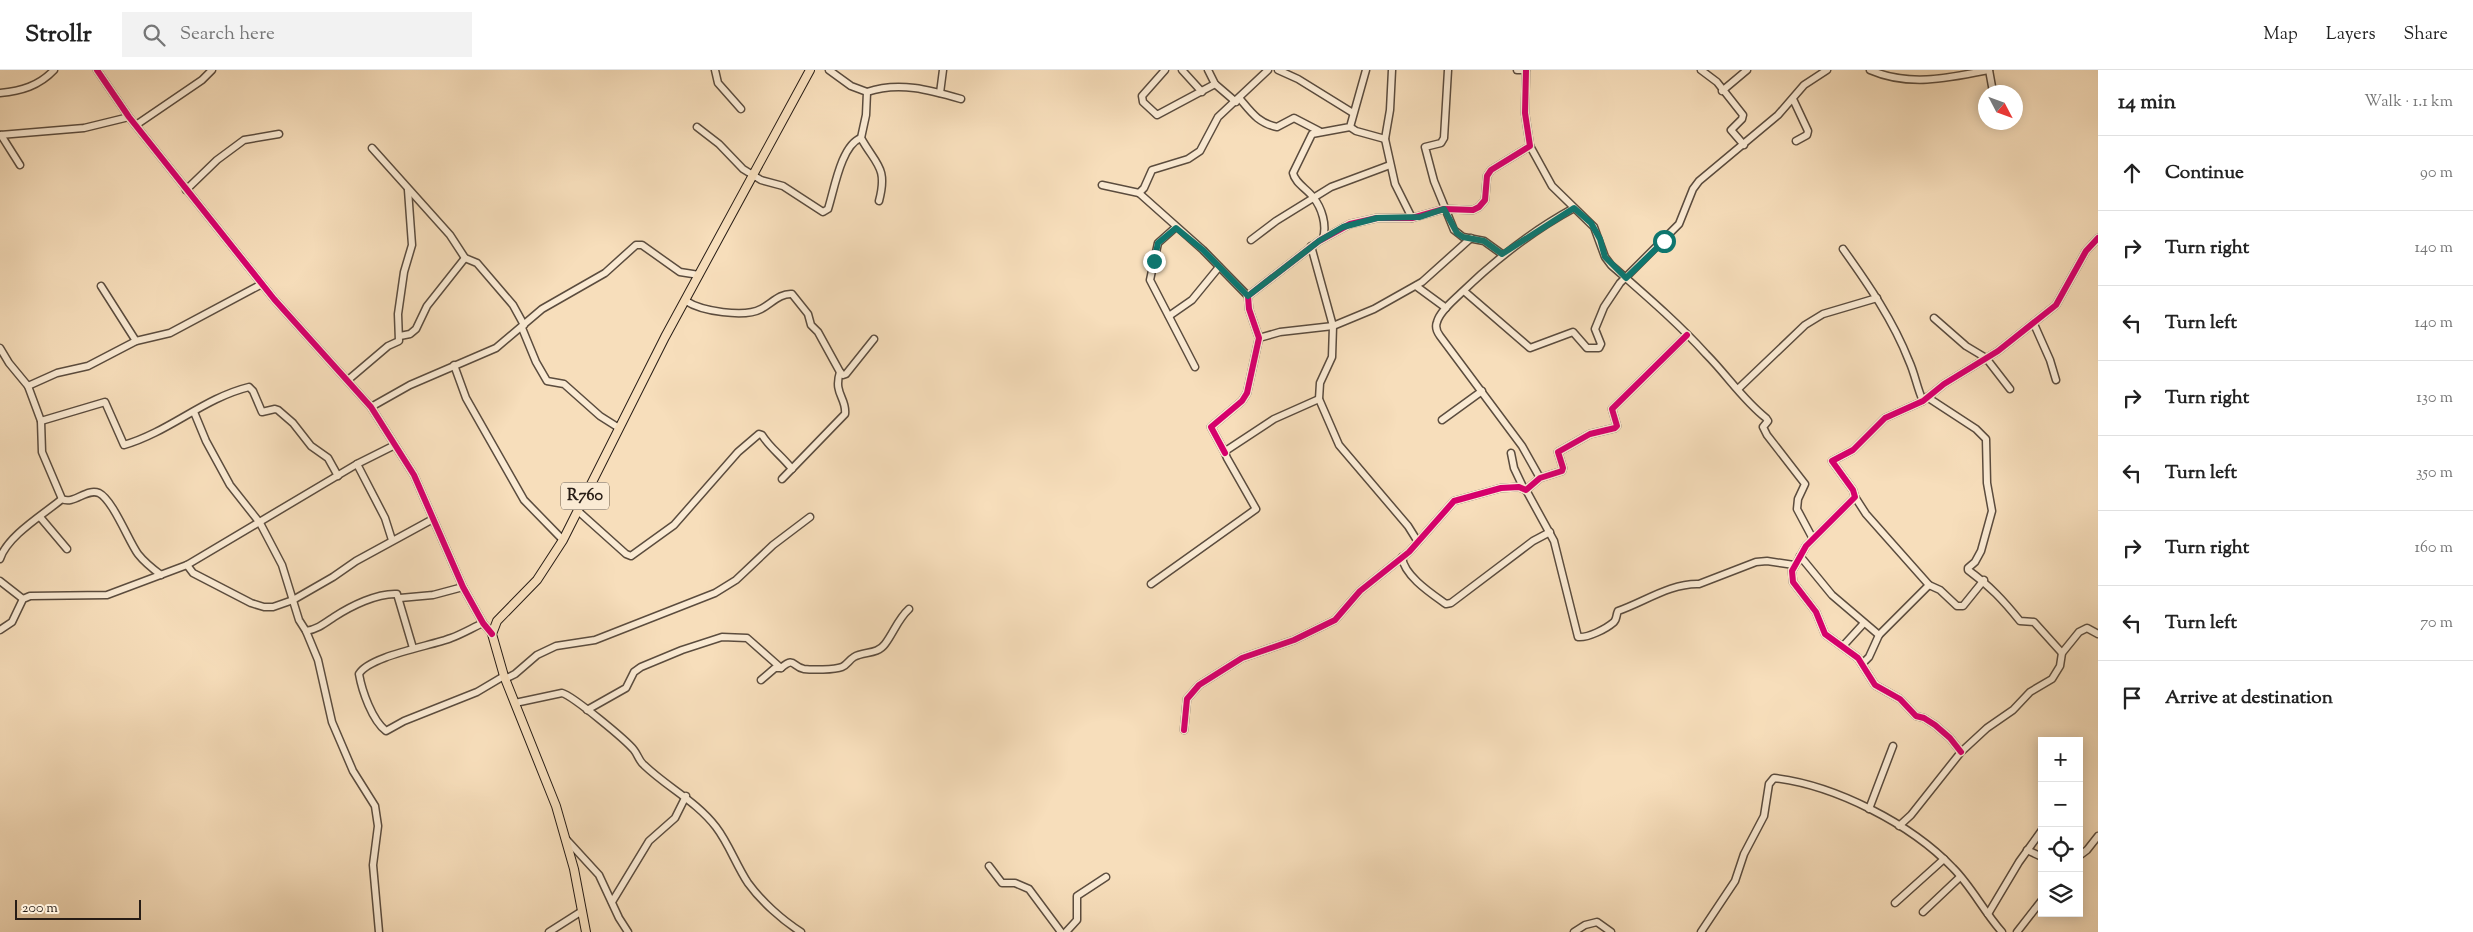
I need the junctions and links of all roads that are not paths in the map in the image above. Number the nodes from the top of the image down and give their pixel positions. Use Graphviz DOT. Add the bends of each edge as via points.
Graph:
graph roads {
  1 [pos="54,70"];
  2 [pos="97,70"];
  3 [pos="212,70"];
  4 [pos="715,70"];
  5 [pos="810,70"];
  6 [pos="829,70"];
  7 [pos="943,70"];
  8 [pos="1165,70"];
  9 [pos="1182,70"];
  10 [pos="1208,70"];
  11 [pos="1268,70"];
  12 [pos="1278,70"];
  13 [pos="1366,70"];
  14 [pos="1392,70"];
  15 [pos="1448,70"];
  16 [pos="1517,70"];
  17 [pos="1526,70"];
  18 [pos="1701,70"];
  19 [pos="1747,70"];
  20 [pos="1827,70"];
  21 [pos="1870,70"];
  22 [pos="1989,70"];
  23 [pos="1215,84"];
  24 [pos="1992,85"];
  25 [pos="1722,91"];
  26 [pos="867,92"];
  27 [pos="940,92"];
  28 [pos="1202,92"];
  29 [pos="0,93"];
  30 [pos="1793,98"];
  31 [pos="961,99"];
  32 [pos="1238,100"];
  33 [pos="741,109"];
  34 [pos="1353,113"];
  35 [pos="129,117"];
  36 [pos="136,125"];
  37 [pos="697,127"];
  38 [pos="1350,127"];
  39 [pos="1320,132"];
  40 [pos="279,134"];
  41 [pos="1,135"];
  42 [pos="861,138"];
  43 [pos="1385,139"];
  44 [pos="1796,142"];
  45 [pos="1744,145"];
  46 [pos="1530,146"];
  47 [pos="372,148"];
  48 [pos="20,165"];
  49 [pos="1390,165"];
  50 [pos="754,174"];
  51 [pos="1102,185"];
  52 [pos="186,190"];
  53 [pos="408,190"];
  54 [pos="1139,193"];
  55 [pos="1314,198"];
  56 [pos="879,201"];
  57 [pos="1574,208"];
  58 [pos="1444,209"];
  59 [pos="1412,218"];
  60 [pos="1176,228"];
  61 [pos="1323,238"];
  62 [pos="1471,238"];
  63 [pos="2098,238"];
  64 [pos="1251,240"];
  65 [pos="1311,246"];
  66 [pos="1842,249"];
  67 [pos="2098,249"];
  68 [pos="2086,251"];
  69 [pos="1502,254"];
  70 [pos="465,258"];
  71 [pos="1219,267"];
  72 [pos="699,275"];
  73 [pos="1626,278"];
  74 [pos="262,284"];
  75 [pos="101,286"];
  76 [pos="1416,286"];
  77 [pos="1464,291"];
  78 [pos="1248,296"];
  79 [pos="1877,298"];
  80 [pos="686,301"];
  81 [pos="1446,308"];
  82 [pos="1169,316"];
  83 [pos="1934,318"];
  84 [pos="2034,324"];
  85 [pos="523,326"];
  86 [pos="1332,326"];
  87 [pos="1688,335"];
  88 [pos="400,336"];
  89 [pos="1259,338"];
  90 [pos="874,339"];
  91 [pos="136,340"];
  92 [pos="0,348"];
  93 [pos="1986,358"];
  94 [pos="454,365"];
  95 [pos="1195,367"];
  96 [pos="840,372"];
  97 [pos="348,380"];
  98 [pos="2056,380"];
  99 [pos="28,386"];
  100 [pos="1738,389"];
  101 [pos="2010,390"];
  102 [pos="1482,391"];
  103 [pos="1319,399"];
  104 [pos="1925,399"];
  105 [pos="371,407"];
  106 [pos="194,412"];
  107 [pos="1442,420"];
  108 [pos="41,421"];
  109 [pos="619,428"];
  110 [pos="396,445"];
  111 [pos="1225,452"];
  112 [pos="1511,452"];
  113 [pos="357,464"];
  114 [pos="792,469"];
  115 [pos="338,476"];
  116 [pos="1540,478"];
  117 [pos="782,479"];
  118 [pos="1525,489"];
  119 [pos="1854,497"];
  120 [pos="62,499"];
  121 [pos="578,511"];
  122 [pos="40,517"];
  123 [pos="810,517"];
  124 [pos="433,519"];
  125 [pos="260,523"];
  126 [pos="1550,532"];
  127 [pos="1813,539"];
  128 [pos="392,540"];
  129 [pos="563,540"];
  130 [pos="1418,542"];
  131 [pos="67,549"];
  132 [pos="1800,556"];
  133 [pos="1402,557"];
  134 [pos="0,559"];
  135 [pos="187,565"];
  136 [pos="1794,565"];
  137 [pos="161,575"];
  138 [pos="1984,580"];
  139 [pos="0,581"];
  140 [pos="1151,584"];
  141 [pos="1929,585"];
  142 [pos="463,587"];
  143 [pos="400,598"];
  144 [pos="23,599"];
  145 [pos="293,600"];
  146 [pos="909,609"];
  147 [pos="483,623"];
  148 [pos="1864,623"];
  149 [pos="0,630"];
  150 [pos="306,631"];
  151 [pos="492,634"];
  152 [pos="2098,634"];
  153 [pos="1879,635"];
  154 [pos="1843,646"];
  155 [pos="413,648"];
  156 [pos="2062,653"];
  157 [pos="1862,664"];
  158 [pos="781,668"];
  159 [pos="505,677"];
  160 [pos="761,680"];
  161 [pos="515,704"];
  162 [pos="587,710"];
  163 [pos="1184,730"];
  164 [pos="1893,746"];
  165 [pos="1961,752"];
  166 [pos="686,796"];
  167 [pos="1869,809"];
  168 [pos="1899,826"];
  169 [pos="2038,835"];
  170 [pos="2098,836"];
  171 [pos="565,838"];
  172 [pos="2027,850"];
  173 [pos="2083,853"];
  174 [pos="2038,855"];
  175 [pos="1944,859"];
  176 [pos="989,866"];
  177 [pos="1106,877"];
  178 [pos="1960,877"];
  179 [pos="612,902"];
  180 [pos="1895,903"];
  181 [pos="2038,905"];
  182 [pos="582,912"];
  183 [pos="1923,912"];
  184 [pos="1988,914"];
  185 [pos="379,932"];
  186 [pos="549,932"];
  187 [pos="586,932"];
  188 [pos="628,932"];
  189 [pos="801,932"];
  190 [pos="1061,932"];
  191 [pos="1066,932"];
  192 [pos="1574,932"];
  193 [pos="1611,932"];
  194 [pos="1701,932"];
  195 [pos="2002,932"];
  196 [pos="2017,932"];
  1 -- 29 [label="street" via="35,86"];
  2 -- 35 [label="street"];
  3 -- 36 [label="street"];
  4 -- 33 [label="street" via="718,83"];
  5 -- 50 [label="main road, R760"];
  6 -- 26 [label="street" via="851,86"];
  7 -- 27 [label="street"];
  8 -- 28 [label="street" via="1142,96 1157,114"];
  9 -- 28 [label="street"];
  10 -- 23 [label="street"];
  11 -- 32 [label="street"];
  12 -- 34 [label="street"];
  13 -- 34 [label="street"];
  14 -- 43 [label="street"];
  15 -- 58 [label="street" via="1444,138 1441,143 1427,145 1425,149"];
  16 -- 17 [label="street"];
  17 -- 46 [label="street" via="1525,113"];
  18 -- 25 [label="street" via="1717,82"];
  19 -- 25 [label="street"];
  20 -- 30 [label="street" via="1804,85"];
  21 -- 22 [label="street" via="1887,76 1926,80"];
  22 -- 24 [label="street"];
  23 -- 28 [label="street"];
  23 -- 32 [label="street"];
  25 -- 45 [label="street" via="1743,115 1732,130"];
  26 -- 27 [label="street" via="892,86"];
  26 -- 42 [label="street"];
  27 -- 31 [label="street"];
  30 -- 44 [label="street" via="1808,131"];
  30 -- 45 [label="street"];
  32 -- 39 [label="street" via="1263,122 1277,127 1294,118"];
  32 -- 54 [label="street" via="1218,117 1200,151 1188,159 1152,170"];
  34 -- 38 [label="street"];
  35 -- 36 [label="street"];
  35 -- 41 [label="street" via="84,128"];
  36 -- 52 [label="street"];
  37 -- 50 [label="street" via="743,169"];
  38 -- 39 [label="street"];
  38 -- 43 [label="street"];
  39 -- 55 [label="street" via="1310,136 1293,173"];
  40 -- 52 [label="street" via="244,140"];
  41 -- 48 [label="street"];
  42 -- 50 [label="street" via="853,142 847,152 825,212 783,186 761,180"];
  42 -- 56 [label="street" via="883,176"];
  43 -- 49 [label="street"];
  45 -- 73 [label="street" via="1700,181 1693,189 1679,224"];
  46 -- 57 [label="street" via="1552,186"];
  46 -- 58 [label="street" via="1491,170 1487,176 1485,200 1479,207 1472,210"];
  47 -- 53 [label="street"];
  49 -- 55 [label="street" via="1342,181"];
  49 -- 59 [label="street"];
  50 -- 72 [label="main road, R760"];
  51 -- 54 [label="street"];
  52 -- 74 [label="street"];
  53 -- 70 [label="street" via="450,235"];
  53 -- 88 [label="street" via="412,245 398,314"];
  54 -- 60 [label="street"];
  55 -- 61 [label="street" via="1325,223"];
  55 -- 64 [label="street"];
  57 -- 69 [label="street"];
  57 -- 73 [label="street" via="1591,223 1605,257"];
  58 -- 59 [label="street"];
  58 -- 62 [label="street" via="1454,230 1463,237"];
  59 -- 61 [label="street" via="1362,221"];
  60 -- 71 [label="street"];
  60 -- 82 [label="street" via="1158,243 1150,276"];
  61 -- 65 [label="street"];
  62 -- 69 [label="street" via="1484,241"];
  62 -- 76 [label="street"];
  63 -- 68 [label="street"];
  65 -- 78 [label="street"];
  65 -- 86 [label="street"];
  66 -- 79 [label="street"];
  67 -- 68 [label="street"];
  68 -- 84 [label="street" via="2061,299"];
  69 -- 77 [label="street"];
  70 -- 85 [label="street" via="478,263 513,305"];
  70 -- 88 [label="street" via="426,306 416,329"];
  71 -- 78 [label="street"];
  71 -- 82 [label="street" via="1192,300"];
  72 -- 80 [label="main road, R760"];
  72 -- 85 [label="street" via="680,272 636,244 605,273 542,309"];
  73 -- 77 [label="street" via="1601,312 1595,331 1600,346 1596,349 1587,348 1573,332 1530,348"];
  73 -- 87 [label="street"];
  74 -- 91 [label="street" via="170,333"];
  74 -- 97 [label="street"];
  75 -- 91 [label="street"];
  76 -- 81 [label="street"];
  76 -- 86 [label="street" via="1374,309"];
  77 -- 81 [label="street"];
  78 -- 89 [label="street"];
  79 -- 100 [label="street" via="1816,317"];
  79 -- 104 [label="street" via="1910,361"];
  80 -- 96 [label="street" via="713,310 754,312 781,296 792,294 808,314 811,325"];
  80 -- 109 [label="main road, R760"];
  81 -- 102 [label="street" via="1437,321 1438,332"];
  82 -- 95 [label="street"];
  83 -- 93 [label="street" via="1966,346"];
  84 -- 93 [label="street"];
  84 -- 98 [label="street"];
  85 -- 94 [label="street" via="496,348"];
  85 -- 109 [label="street" via="532,356 547,381 564,384"];
  86 -- 89 [label="street" via="1280,332"];
  86 -- 103 [label="street" via="1332,357 1320,383"];
  87 -- 100 [label="street"];
  87 -- 116 [label="street" via="1612,409 1615,428 1590,434 1560,451 1562,471"];
  88 -- 97 [label="street" via="399,341 388,346"];
  89 -- 111 [label="street" via="1245,399 1211,427"];
  90 -- 96 [label="street" via="848,373"];
  91 -- 99 [label="street" via="88,366 57,373"];
  92 -- 99 [label="street"];
  93 -- 101 [label="street"];
  93 -- 104 [label="street"];
  94 -- 105 [label="street" via="410,384"];
  94 -- 129 [label="street" via="466,398 524,500"];
  96 -- 114 [label="street" via="837,388 845,414"];
  97 -- 105 [label="street"];
  99 -- 108 [label="street"];
  100 -- 127 [label="street" via="1766,418 1768,421 1763,427 1766,435 1805,484 1797,509"];
  102 -- 107 [label="street"];
  102 -- 116 [label="street" via="1522,446"];
  103 -- 111 [label="street" via="1274,419"];
  103 -- 130 [label="street" via="1340,445"];
  104 -- 119 [label="street" via="1885,418 1853,450 1832,461 1854,490"];
  104 -- 138 [label="street" via="1976,429 1986,440 1987,483 1992,511 1981,551 1968,568"];
  105 -- 110 [label="street"];
  106 -- 108 [label="street" via="124,445 105,402"];
  106 -- 115 [label="street" via="223,396 249,387 262,412 278,410 311,446 328,458"];
  106 -- 125 [label="street" via="230,485"];
  108 -- 120 [label="street" via="42,452"];
  109 -- 121 [label="main road, R760"];
  110 -- 113 [label="street"];
  110 -- 124 [label="street"];
  111 -- 140 [label="street" via="1256,509"];
  112 -- 118 [label="street" via="1514,468"];
  113 -- 115 [label="street"];
  113 -- 128 [label="street" via="385,518"];
  114 -- 117 [label="street"];
  114 -- 121 [label="street" via="759,434 738,452 674,524 630,556"];
  115 -- 125 [label="street"];
  116 -- 118 [label="street"];
  118 -- 126 [label="street"];
  118 -- 130 [label="street" via="1502,488 1454,501"];
  119 -- 127 [label="street"];
  119 -- 141 [label="street"];
  120 -- 122 [label="street"];
  120 -- 137 [label="street" via="69,501 94,492 101,495 137,553"];
  121 -- 129 [label="main road, R760"];
  122 -- 131 [label="street"];
  122 -- 134 [label="street" via="6,548"];
  123 -- 159 [label="street" via="773,545 736,580 715,593 595,640 556,646 537,655 515,674"];
  124 -- 128 [label="street"];
  124 -- 142 [label="street"];
  125 -- 135 [label="street"];
  125 -- 145 [label="street" via="282,565"];
  126 -- 133 [label="street" via="1446,604 1410,573"];
  126 -- 136 [label="street" via="1578,637 1586,637 1611,624 1618,611 1654,596 1700,584 1756,562"];
  127 -- 132 [label="street"];
  128 -- 145 [label="street"];
  129 -- 151 [label="main road, R760" via="537,580 497,622"];
  130 -- 133 [label="street"];
  132 -- 136 [label="street"];
  132 -- 148 [label="street" via="1832,595"];
  133 -- 163 [label="street" via="1360,591 1335,620 1294,640 1242,658 1199,685 1186,700"];
  135 -- 137 [label="street"];
  135 -- 145 [label="street" via="193,573 251,603 273,607"];
  136 -- 154 [label="street" via="1791,576 1816,612 1825,634"];
  137 -- 144 [label="street" via="107,595 30,596"];
  138 -- 141 [label="street" via="1974,595 1959,607"];
  138 -- 156 [label="street" via="2020,621 2034,622"];
  139 -- 144 [label="street"];
  141 -- 153 [label="street"];
  142 -- 143 [label="street" via="432,595"];
  142 -- 147 [label="street"];
  143 -- 150 [label="street" via="393,594 367,601 320,627"];
  143 -- 155 [label="street"];
  144 -- 149 [label="street" via="12,622"];
  145 -- 150 [label="street"];
  146 -- 158 [label="street" via="881,648 854,657 842,667 804,669 794,662"];
  147 -- 151 [label="street"];
  147 -- 155 [label="street" via="451,638"];
  148 -- 153 [label="street"];
  148 -- 154 [label="street"];
  150 -- 185 [label="street" via="320,666 332,722 378,817 373,864"];
  151 -- 159 [label="main road"];
  152 -- 156 [label="street" via="2083,629"];
  153 -- 157 [label="street"];
  154 -- 157 [label="street"];
  155 -- 159 [label="street" via="368,665 358,674 380,727 386,731"];
  156 -- 165 [label="street" via="2060,666 2052,679 2030,692"];
  157 -- 165 [label="street" via="1875,685 1900,699 1916,716 1935,725"];
  158 -- 160 [label="street" via="775,668"];
  158 -- 162 [label="street" via="747,638 722,637 641,668 634,672 626,688"];
  159 -- 161 [label="main road"];
  161 -- 162 [label="street" via="562,693"];
  161 -- 171 [label="main road" via="556,806"];
  162 -- 166 [label="street" via="633,748 644,765"];
  164 -- 167 [label="street"];
  165 -- 168 [label="street" via="1912,815"];
  166 -- 179 [label="street" via="675,818 649,841"];
  166 -- 189 [label="street" via="720,833 748,883 784,920"];
  167 -- 168 [label="street"];
  167 -- 194 [label="street" via="1820,790 1774,778 1764,816 1744,854 1735,881"];
  168 -- 175 [label="street"];
  169 -- 172 [label="street"];
  170 -- 173 [label="street"];
  171 -- 179 [label="street" via="600,875"];
  171 -- 182 [label="main road"];
  172 -- 174 [label="street"];
  172 -- 184 [label="street"];
  175 -- 178 [label="street"];
  175 -- 180 [label="street"];
  176 -- 190 [label="street" via="1002,883 1015,883 1029,889"];
  177 -- 191 [label="street" via="1077,896 1077,920"];
  178 -- 183 [label="street"];
  178 -- 184 [label="street"];
  179 -- 188 [label="street"];
  181 -- 196 [label="street"];
  182 -- 186 [label="street"];
  182 -- 187 [label="main road"];
  184 -- 195 [label="street"];
  192 -- 193 [label="street" via="1597,922"];
}
